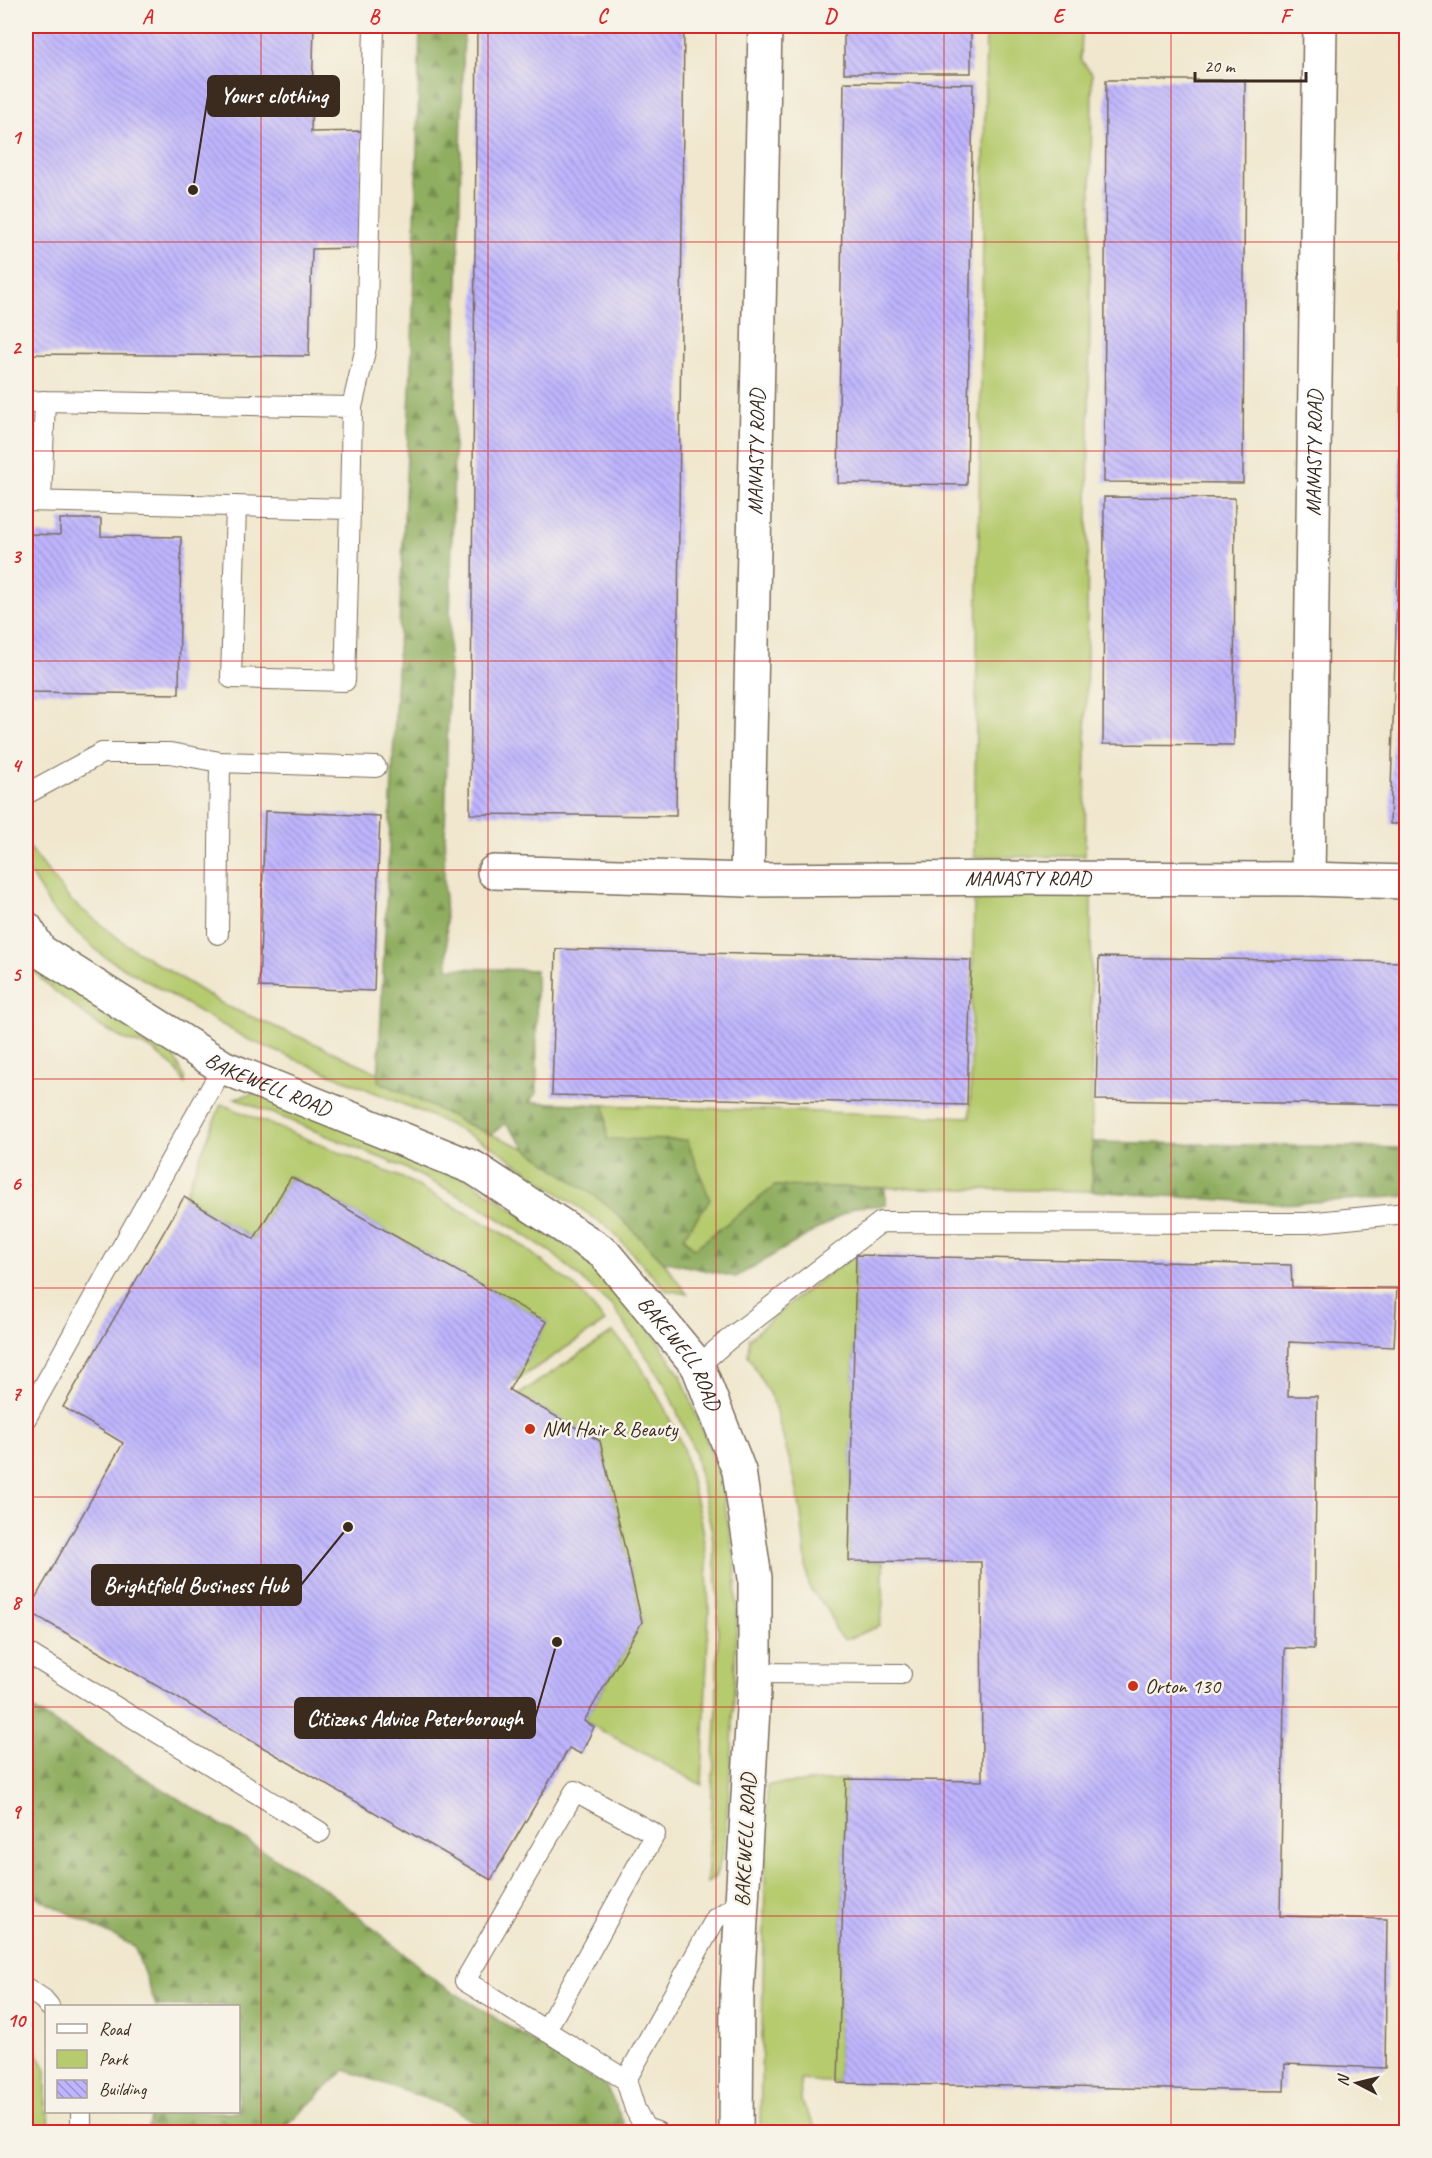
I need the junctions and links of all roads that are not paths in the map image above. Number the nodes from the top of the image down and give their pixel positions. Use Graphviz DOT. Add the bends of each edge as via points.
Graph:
graph roads {
  1 [pos="374,26"];
  2 [pos="765,26"];
  3 [pos="1320,26"];
  4 [pos="35,402"];
  5 [pos="352,407"];
  6 [pos="34,501"];
  7 [pos="236,506"];
  8 [pos="350,509"];
  9 [pos="220,762"];
  10 [pos="376,767"];
  11 [pos="26,794"];
  12 [pos="494,872"];
  13 [pos="1308,879"];
  14 [pos="747,880"];
  15 [pos="1407,882"];
  16 [pos="26,928"];
  17 [pos="218,934"];
  18 [pos="223,1067"];
  19 [pos="1407,1213"];
  20 [pos="698,1366"];
  21 [pos="26,1418"];
  22 [pos="26,1652"];
  23 [pos="755,1673"];
  24 [pos="901,1674"];
  25 [pos="320,1832"];
  26 [pos="741,1903"];
  27 [pos="26,1988"];
  28 [pos="48,2005"];
  29 [pos="546,2030"];
  30 [pos="626,2080"];
  31 [pos="81,2113"];
  32 [pos="81,2133"];
  33 [pos="657,2133"];
  34 [pos="736,2133"];
  1 -- 5 [label="lane" via="366,347"];
  2 -- 14 [label="street, MANASTY ROAD"];
  3 -- 13 [label="street, MANASTY ROAD"];
  4 -- 5 [label="lane"];
  4 -- 6 [label="lane"];
  5 -- 8 [label="lane"];
  6 -- 7 [label="lane"];
  7 -- 8 [label="lane"];
  7 -- 8 [label="lane" via="231,678 345,681"];
  9 -- 10 [label="lane"];
  9 -- 11 [label="lane" via="170,753 102,753"];
  9 -- 17 [label="lane"];
  12 -- 14 [label="street, MANASTY ROAD"];
  13 -- 14 [label="street, MANASTY ROAD"];
  13 -- 15 [label="street, MANASTY ROAD"];
  16 -- 18 [label="street, BAKEWELL ROAD" via="40,951"];
  18 -- 20 [label="street, BAKEWELL ROAD" via="474,1168 604,1253"];
  18 -- 21 [label="lane"];
  19 -- 20 [label="lane" via="1307,1223 881,1222"];
  20 -- 23 [label="street, BAKEWELL ROAD" via="739,1471 755,1578"];
  22 -- 25 [label="lane"];
  23 -- 24 [label="lane"];
  23 -- 26 [label="street, BAKEWELL ROAD"];
  26 -- 30 [label="lane" via="716,1918"];
  26 -- 34 [label="street, BAKEWELL ROAD"];
  27 -- 28 [label="lane"];
  29 -- 29 [label="lane" via="465,1981 575,1791 655,1834"];
  29 -- 30 [label="lane"];
  30 -- 33 [label="lane" via="645,2128"];
  31 -- 32 [label="lane"];
}
